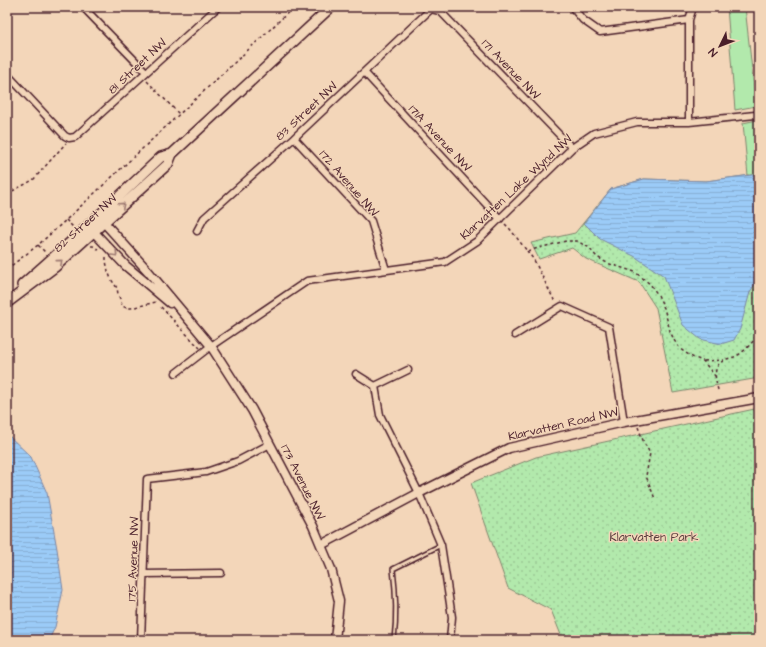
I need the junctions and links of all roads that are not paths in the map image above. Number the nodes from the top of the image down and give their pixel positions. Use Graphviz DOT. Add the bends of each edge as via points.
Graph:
graph roads {
  1 [pos="83,7"];
  2 [pos="218,7"];
  3 [pos="572,7"];
  4 [pos="693,7"];
  5 [pos="327,9"];
  6 [pos="431,9"];
  7 [pos="689,20"];
  8 [pos="364,72"];
  9 [pos="7,74"];
  10 [pos="144,74"];
  11 [pos="759,114"];
  12 [pos="689,122"];
  13 [pos="294,138"];
  14 [pos="572,148"];
  15 [pos="101,219"];
  16 [pos="500,219"];
  17 [pos="91,229"];
  18 [pos="197,231"];
  19 [pos="386,270"];
  20 [pos="7,296"];
  21 [pos="7,303"];
  22 [pos="187,316"];
  23 [pos="515,335"];
  24 [pos="211,346"];
  25 [pos="408,370"];
  26 [pos="176,373"];
  27 [pos="356,374"];
  28 [pos="375,386"];
  29 [pos="759,398"];
  30 [pos="624,422"];
  31 [pos="270,444"];
  32 [pos="419,493"];
  33 [pos="321,545"];
  34 [pos="441,545"];
  35 [pos="221,573"];
  36 [pos="144,574"];
  37 [pos="141,640"];
  38 [pos="335,640"];
  39 [pos="394,640"];
  40 [pos="450,640"];
  1 -- 10 [label="street"];
  2 -- 10 [label="street, 81 Street NW"];
  3 -- 7 [label="street" via="583,20 600,32"];
  4 -- 7 [label="street"];
  5 -- 15 [label="main road, 82 Street NW" via="172,154 168,164"];
  6 -- 8 [label="street, 83 Street NW"];
  6 -- 14 [label="street, 171 Avenue NW" via="440,11"];
  7 -- 12 [label="street"];
  8 -- 13 [label="street, 83 Street NW"];
  8 -- 16 [label="street, 171A Avenue NW"];
  9 -- 10 [label="street, 81 Street NW" via="61,132 70,138 75,137"];
  11 -- 12 [label="street, Klarvatten Lake Wynd NW"];
  12 -- 14 [label="street, Klarvatten Lake Wynd NW" via="637,122 594,133"];
  13 -- 18 [label="street, 83 Street NW" via="204,218"];
  13 -- 19 [label="street, 172 Avenue NW" via="371,221"];
  14 -- 16 [label="street, Klarvatten Lake Wynd NW"];
  15 -- 17 [label="main road, 82 Street NW"];
  15 -- 22 [label="street, 173 Avenue NW"];
  16 -- 19 [label="street, Klarvatten Lake Wynd NW" via="477,241 445,262"];
  17 -- 20 [label="main road, 82 Street NW"];
  21 -- 17 [label="main road, 82 Street NW, one-way" via="55,267"];
  17 -- 22 [label="street, 173 Avenue NW, one-way" via="126,266"];
  19 -- 24 [label="street, Klarvatten Lake Wynd NW" via="307,281"];
  22 -- 24 [label="street, 173 Avenue NW"];
  23 -- 30 [label="street" via="562,306 609,327"];
  24 -- 26 [label="street"];
  24 -- 31 [label="street, 173 Avenue NW" via="252,410"];
  25 -- 28 [label="street"];
  27 -- 28 [label="street"];
  28 -- 32 [label="street" via="380,415"];
  29 -- 30 [label="street, Klarvatten Road NW"];
  30 -- 32 [label="street, Klarvatten Road NW" via="509,448"];
  31 -- 33 [label="street, 173 Avenue NW"];
  31 -- 36 [label="street, 175 Avenue NW" via="238,461 206,472 147,479"];
  32 -- 33 [label="street, Klarvatten Road NW"];
  32 -- 34 [label="street"];
  33 -- 38 [label="street, 173 Avenue NW" via="331,569 339,601"];
  34 -- 39 [label="lane" via="393,569 396,596"];
  34 -- 40 [label="street" via="452,617"];
  35 -- 36 [label="street"];
  36 -- 37 [label="street, 175 Avenue NW"];
}
